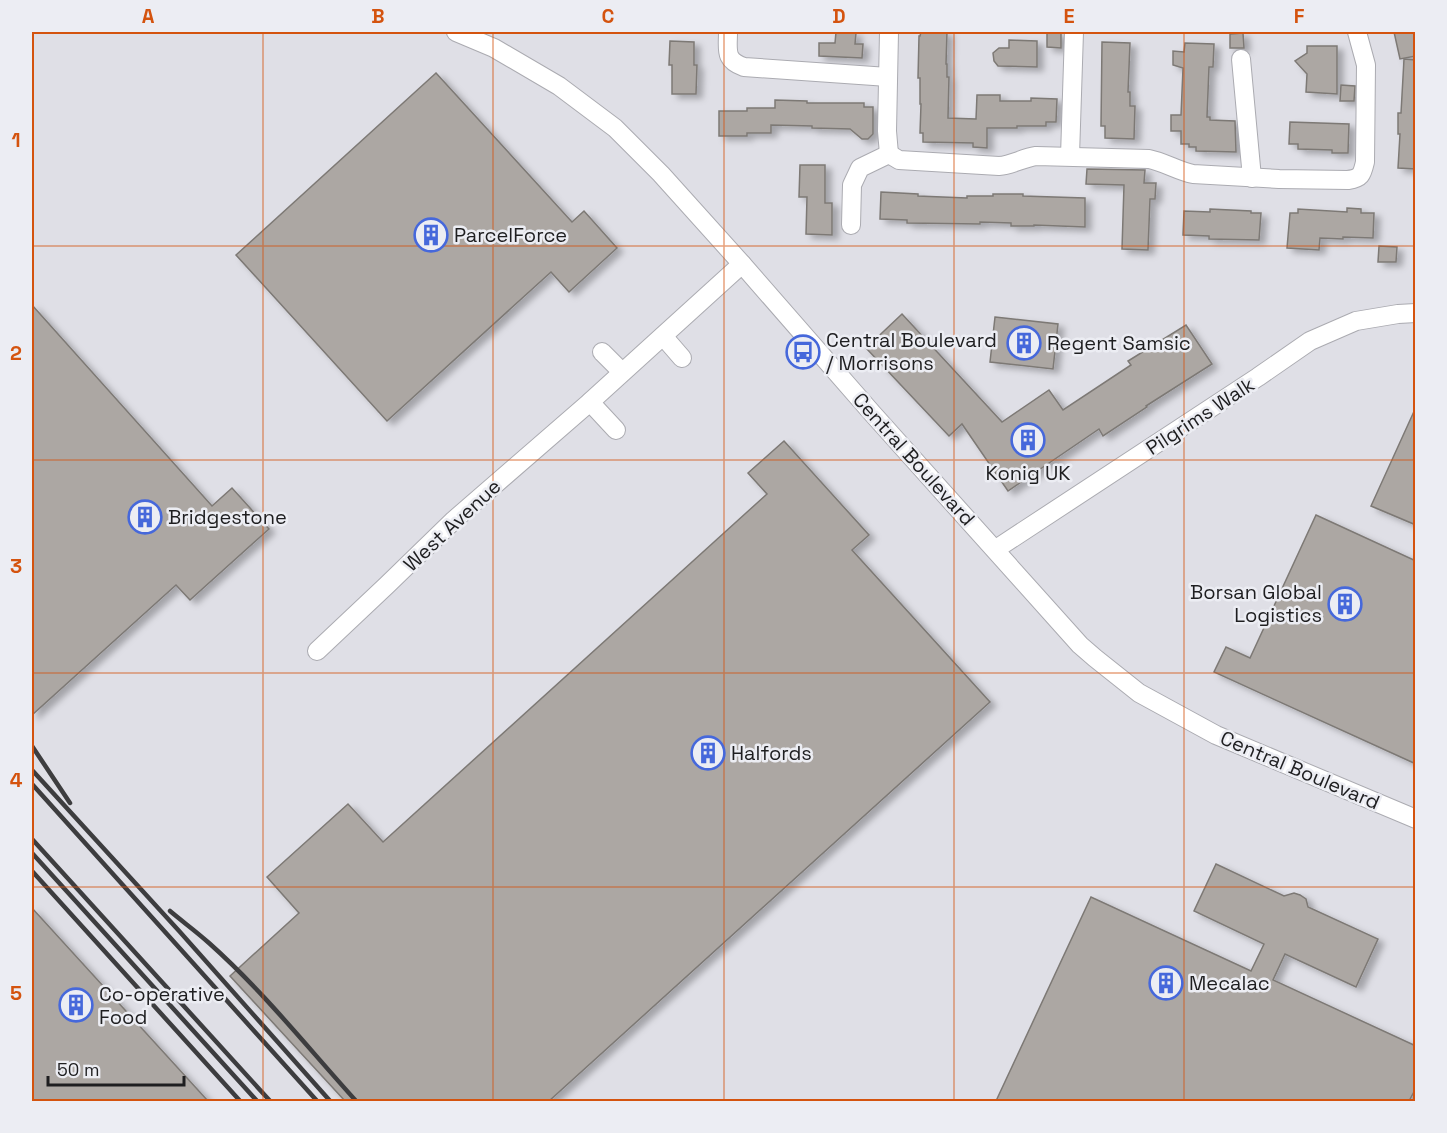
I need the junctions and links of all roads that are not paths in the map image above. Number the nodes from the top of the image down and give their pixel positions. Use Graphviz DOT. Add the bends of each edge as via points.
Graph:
graph roads {
  1 [pos="458,32"];
  2 [pos="728,32"];
  3 [pos="889,32"];
  4 [pos="1074,32"];
  5 [pos="1357,32"];
  6 [pos="1241,59"];
  7 [pos="888,77"];
  8 [pos="889,154"];
  9 [pos="1070,156"];
  10 [pos="1252,178"];
  11 [pos="851,225"];
  12 [pos="742,264"];
  13 [pos="1416,313"];
  14 [pos="663,336"];
  15 [pos="602,352"];
  16 [pos="682,358"];
  17 [pos="622,372"];
  18 [pos="590,402"];
  19 [pos="616,430"];
  20 [pos="996,549"];
  21 [pos="317,651"];
  22 [pos="1416,819"];
  1 -- 12 [label="street, Central Boulevard" via="559,86 615,128"];
  2 -- 7 [label="street" via="728,55 734,64 744,67"];
  3 -- 7 [label="street"];
  4 -- 9 [label="street"];
  5 -- 10 [label="street" via="1366,65 1362,173 1348,180"];
  6 -- 10 [label="street"];
  7 -- 8 [label="street"];
  8 -- 9 [label="street" via="899,160 999,166 1036,156"];
  8 -- 11 [label="street" via="860,168 852,185"];
  9 -- 10 [label="street" via="1149,159 1193,174"];
  12 -- 14 [label="street, West Avenue"];
  12 -- 20 [label="street, Central Boulevard"];
  13 -- 20 [label="street, Pilgrims Walk" via="1356,321 1310,340"];
  14 -- 16 [label="street"];
  14 -- 17 [label="street, West Avenue"];
  15 -- 17 [label="street"];
  17 -- 18 [label="street, West Avenue"];
  18 -- 19 [label="street"];
  18 -- 21 [label="street, West Avenue" via="454,520"];
  20 -- 22 [label="street, Central Boulevard" via="1080,645 1139,693 1216,735"];
}
